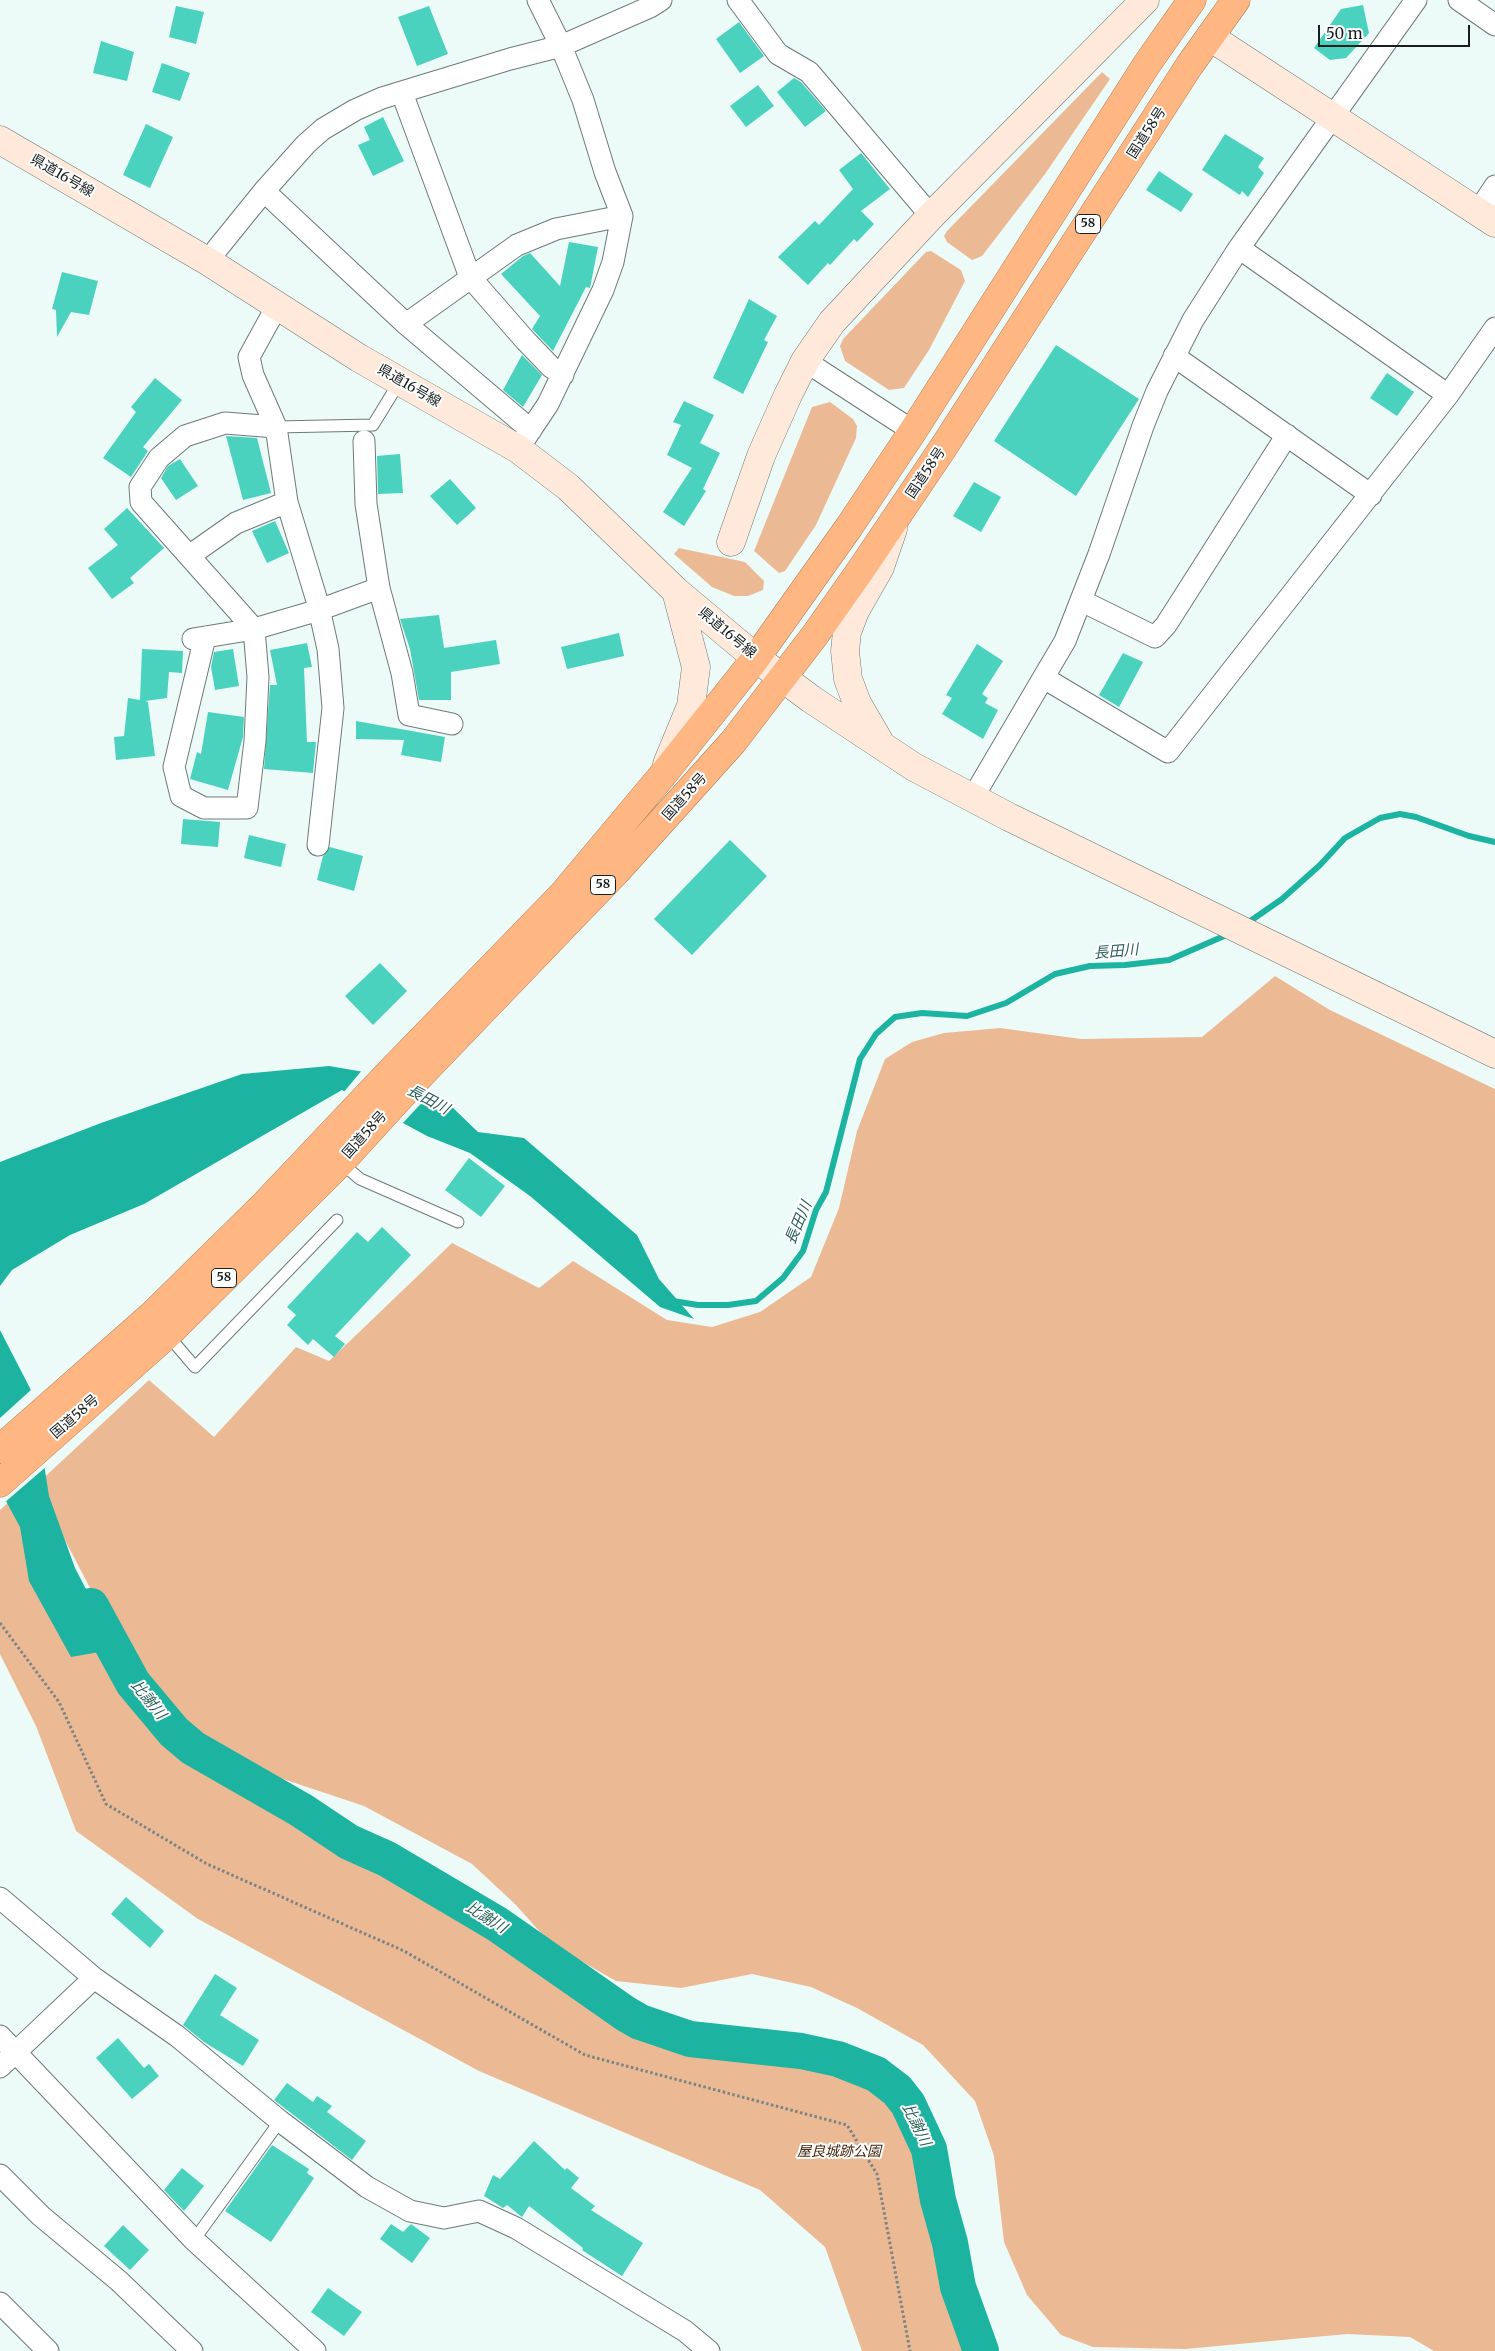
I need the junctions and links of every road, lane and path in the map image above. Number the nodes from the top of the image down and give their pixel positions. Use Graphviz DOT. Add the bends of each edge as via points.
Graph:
graph roads {
  1 [pos="538,0"];
  2 [pos="661,0"];
  3 [pos="738,0"];
  4 [pos="1145,0"];
  5 [pos="1192,0"];
  6 [pos="1236,0"];
  7 [pos="1396,0"];
  8 [pos="1416,0"];
  9 [pos="1460,0"];
  10 [pos="1401,22"];
  11 [pos="1495,25"];
  12 [pos="1210,36"];
  13 [pos="560,46"];
  14 [pos="402,93"];
  15 [pos="1332,118"];
  16 [pos="0,140"];
  17 [pos="1495,186"];
  18 [pos="264,191"];
  19 [pos="622,216"];
  20 [pos="931,216"];
  21 [pos="1487,217"];
  22 [pos="1239,248"];
  23 [pos="210,262"];
  24 [pos="470,277"];
  25 [pos="277,306"];
  26 [pos="406,324"];
  27 [pos="1495,328"];
  28 [pos="1174,356"];
  29 [pos="805,361"];
  30 [pos="563,375"];
  31 [pos="400,381"];
  32 [pos="1448,395"];
  33 [pos="276,427"];
  34 [pos="913,431"];
  35 [pos="1287,435"];
  36 [pos="525,440"];
  37 [pos="364,441"];
  38 [pos="1370,495"];
  39 [pos="287,502"];
  40 [pos="897,516"];
  41 [pos="731,542"];
  42 [pos="189,556"];
  43 [pos="379,588"];
  44 [pos="676,591"];
  45 [pos="1082,601"];
  46 [pos="320,610"];
  47 [pos="254,629"];
  48 [pos="756,658"];
  49 [pos="783,678"];
  50 [pos="1044,678"];
  51 [pos="452,724"];
  52 [pos="881,745"];
  53 [pos="661,777"];
  54 [pos="972,799"];
  55 [pos="318,845"];
  56 [pos="1495,1054"];
  57 [pos="402,1077"];
  58 [pos="331,1154"];
  59 [pos="337,1220"];
  60 [pos="458,1222"];
  61 [pos="159,1326"];
  62 [pos="56,1417"];
  63 [pos="0,1449"];
  64 [pos="0,1482"];
  65 [pos="0,1623"];
  66 [pos="0,1898"];
  67 [pos="94,1978"];
  68 [pos="0,2036"];
  69 [pos="17,2051"];
  70 [pos="0,2068"];
  71 [pos="280,2121"];
  72 [pos="0,2175"];
  73 [pos="194,2240"];
  74 [pos="0,2303"];
  75 [pos="48,2351"];
  76 [pos="192,2351"];
  77 [pos="315,2351"];
  78 [pos="709,2351"];
  79 [pos="910,2351"];
  1 -- 13 [label="street"];
  2 -- 13 [label="street"];
  3 -- 20 [label="street" via="778,54 809,72"];
  4 -- 20 [label="street"];
  5 -- 34 [label="highway, 国道58号 / 58" via="1147,64"];
  6 -- 12 [label="highway, 国道58号 / 58"];
  7 -- 10 [label="street"];
  8 -- 10 [label="street"];
  9 -- 11 [label="street"];
  10 -- 15 [label="street"];
  12 -- 15 [label="street"];
  12 -- 40 [label="highway, 国道58号 / 58"];
  13 -- 14 [label="street"];
  13 -- 19 [label="street" via="583,100"];
  14 -- 18 [label="street" via="355,110 323,129"];
  14 -- 24 [label="street"];
  15 -- 21 [label="street"];
  15 -- 22 [label="street"];
  16 -- 23 [label="street, 県道16号線"];
  17 -- 21 [label="street"];
  18 -- 23 [label="street"];
  18 -- 26 [label="street"];
  19 -- 24 [label="street" via="556,229 516,245"];
  19 -- 30 [label="street" via="614,262 604,290"];
  20 -- 29 [label="street" via="832,322"];
  22 -- 28 [label="street"];
  22 -- 32 [label="street"];
  23 -- 25 [label="street, 県道16号線"];
  24 -- 26 [label="street"];
  24 -- 30 [label="street" via="525,340"];
  25 -- 31 [label="street, 県道16号線"];
  25 -- 33 [label="street" via="249,357"];
  26 -- 36 [label="street"];
  27 -- 32 [label="street"];
  28 -- 35 [label="street"];
  28 -- 45 [label="street" via="1143,426"];
  29 -- 34 [label="street"];
  29 -- 41 [label="street" via="761,456"];
  30 -- 36 [label="street"];
  31 -- 33 [label="lane" via="373,424"];
  31 -- 36 [label="street, 県道16号線"];
  32 -- 38 [label="street"];
  33 -- 39 [label="street"];
  33 -- 42 [label="street" via="225,423 185,436 159,458 140,487 141,502"];
  34 -- 48 [label="highway, 国道58号 / 58"];
  35 -- 38 [label="street"];
  35 -- 45 [label="street" via="1166,625 1155,637"];
  36 -- 44 [label="street, 県道16号線" via="568,487"];
  37 -- 43 [label="street" via="366,504"];
  38 -- 50 [label="street" via="1168,752"];
  39 -- 42 [label="street" via="236,523"];
  39 -- 46 [label="street"];
  40 -- 49 [label="highway, 国道58号 / 58"];
  40 -- 52 [label="street" via="880,567 850,625 845,652 848,680"];
  42 -- 47 [label="street"];
  43 -- 46 [label="street"];
  43 -- 51 [label="street" via="402,673 408,715"];
  44 -- 48 [label="street, 県道16号線"];
  44 -- 53 [label="street" via="696,667 691,706"];
  45 -- 50 [label="street"];
  46 -- 47 [label="street"];
  46 -- 55 [label="street" via="328,649 333,708"];
  47 -- 47 [label="street" via="198,638 174,767 181,796 204,808 247,808 258,677"];
  48 -- 49 [label="street, 県道16号線"];
  48 -- 53 [label="highway, 国道58号 / 58"];
  49 -- 52 [label="street, 県道16号線"];
  49 -- 57 [label="highway, 国道58号 / 58" via="728,748 616,872"];
  50 -- 54 [label="street"];
  52 -- 54 [label="street, 県道16号線"];
  53 -- 57 [label="highway, 国道58号 / 58"];
  54 -- 56 [label="street, 県道16号線"];
  57 -- 58 [label="highway, 国道58号 / 58"];
  58 -- 60 [label="lane" via="360,1179"];
  58 -- 61 [label="highway, 国道58号 / 58"];
  59 -- 61 [label="lane" via="195,1367"];
  61 -- 62 [label="highway, 国道58号 / 58"];
  62 -- 63 [label="highway, 国道58号 / 58"];
  62 -- 64 [label="highway, 国道58号 / 58"];
  65 -- 79 [label="path" via="59,1702 106,1804 207,1864 404,1951 586,2055 847,2125 877,2174"];
  66 -- 67 [label="street"];
  67 -- 69 [label="street"];
  67 -- 71 [label="street" via="177,2036"];
  68 -- 69 [label="street"];
  69 -- 70 [label="street"];
  69 -- 73 [label="street"];
  71 -- 73 [label="lane"];
  71 -- 78 [label="street" via="367,2187 410,2211 444,2218 479,2211 516,2228 685,2331"];
  72 -- 76 [label="street" via="41,2216 119,2281"];
  73 -- 77 [label="street"];
  74 -- 75 [label="street"];
}
